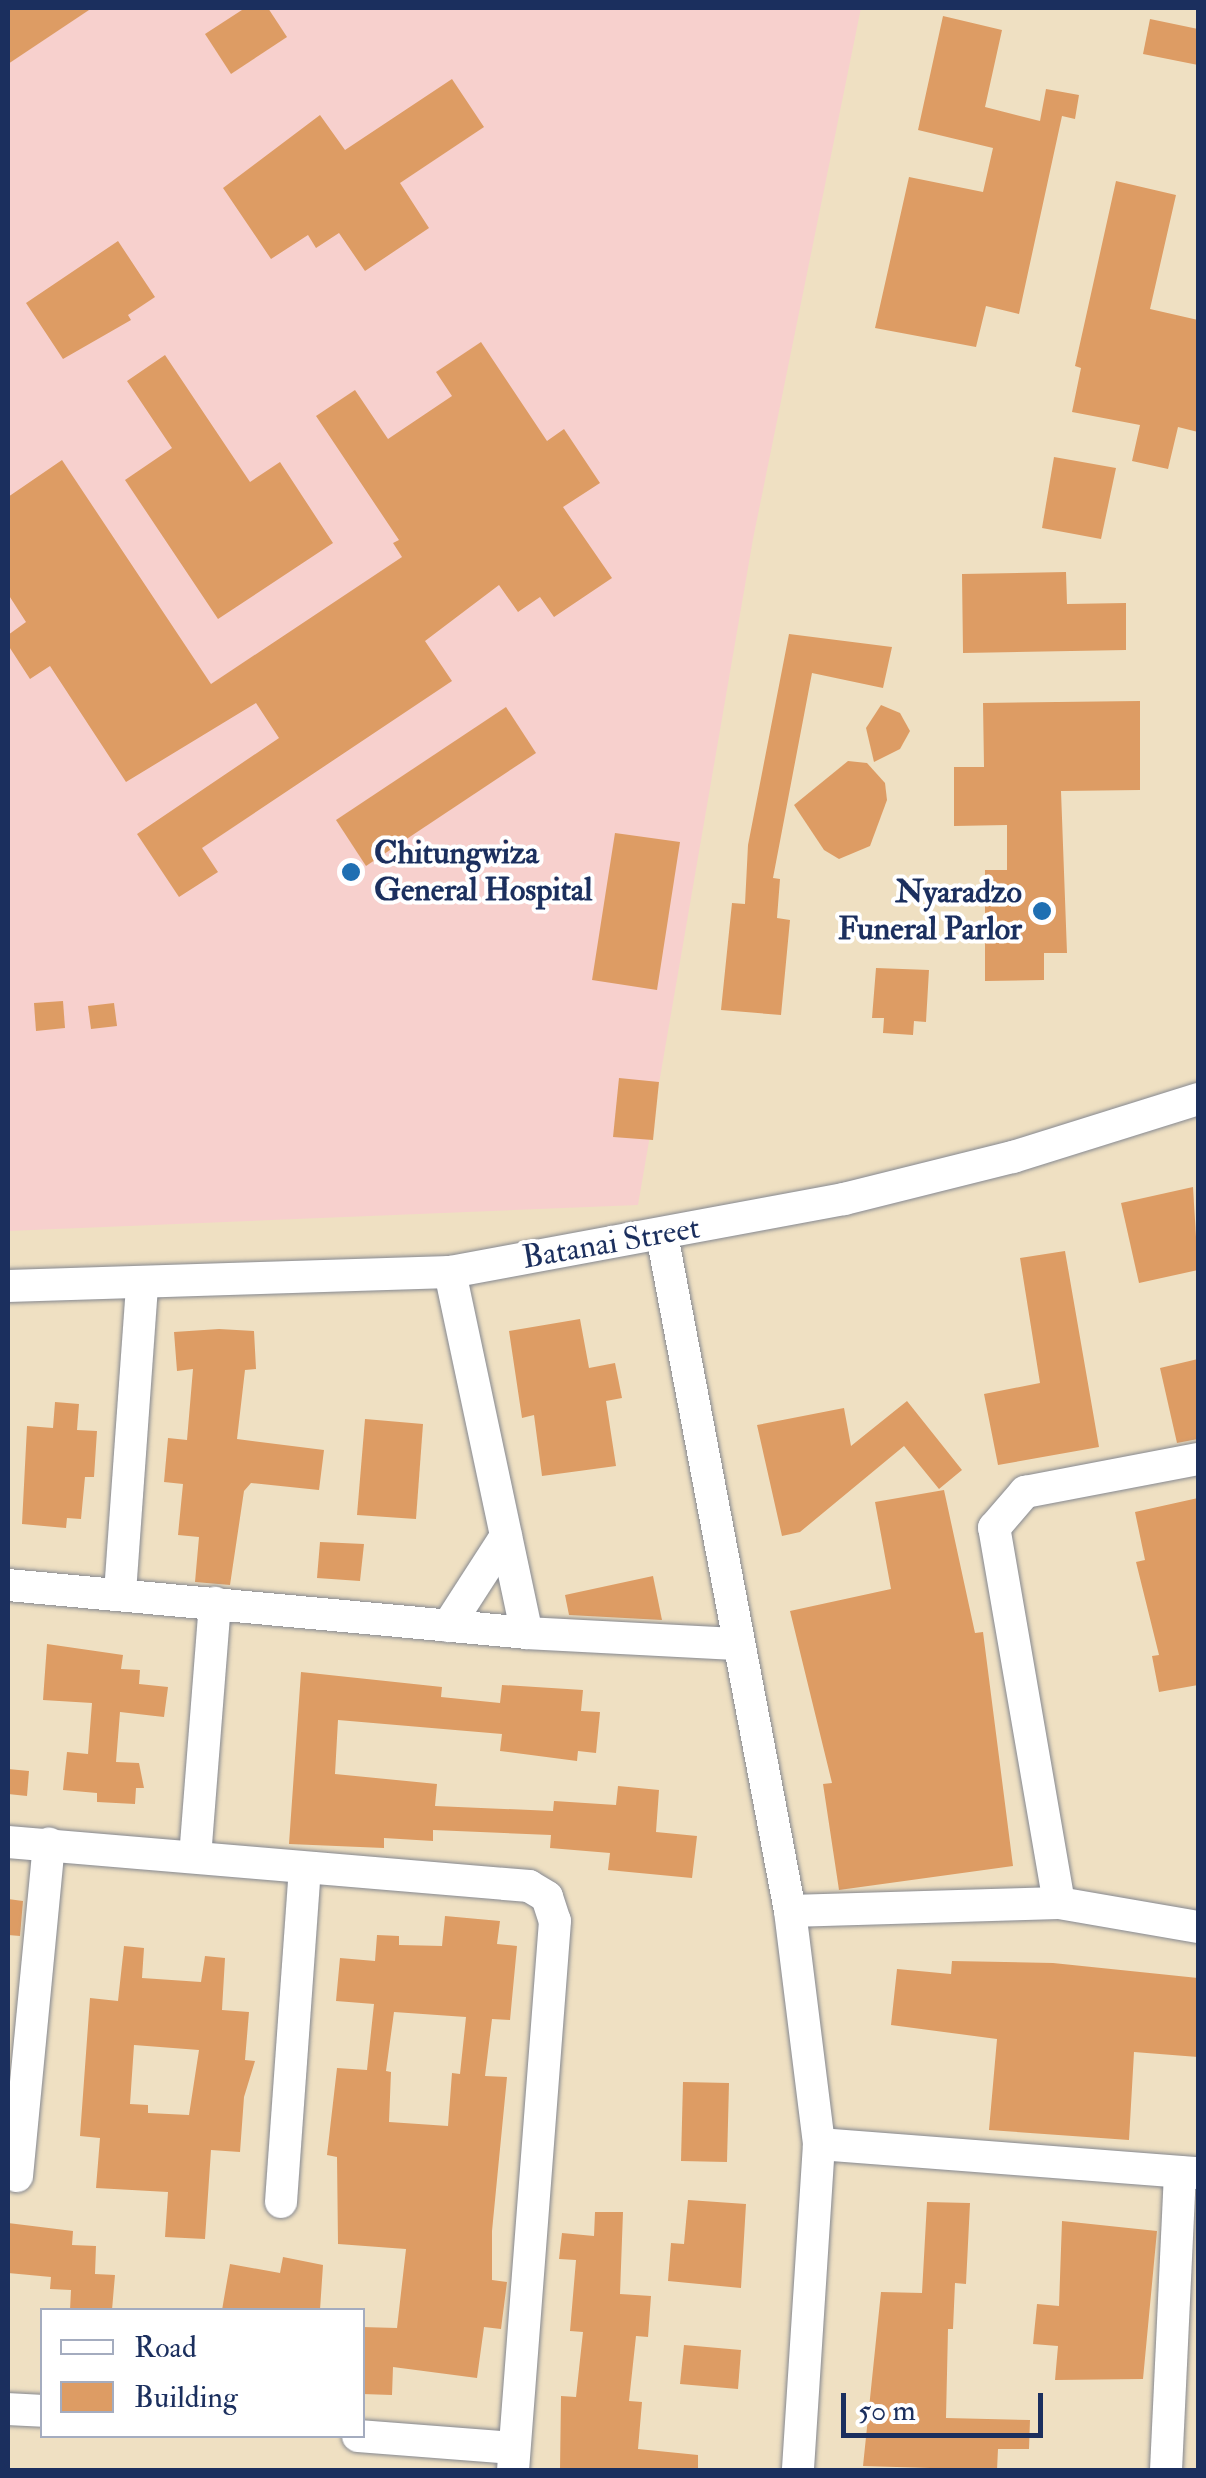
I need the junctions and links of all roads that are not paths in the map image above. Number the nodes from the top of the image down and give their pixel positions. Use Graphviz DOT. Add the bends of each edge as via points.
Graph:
graph roads {
  1 [pos="1198,1099"];
  2 [pos="662,1235"];
  3 [pos="450,1272"];
  4 [pos="142,1284"];
  5 [pos="8,1286"];
  6 [pos="1198,1459"];
  7 [pos="506,1536"];
  8 [pos="8,1584"];
  9 [pos="120,1593"];
  10 [pos="214,1603"];
  11 [pos="448,1626"];
  12 [pos="527,1633"];
  13 [pos="739,1644"];
  14 [pos="8,1842"];
  15 [pos="49,1844"];
  16 [pos="196,1857"];
  17 [pos="305,1870"];
  18 [pos="1059,1903"];
  19 [pos="790,1911"];
  20 [pos="1198,1928"];
  21 [pos="819,2144"];
  22 [pos="1190,2173"];
  23 [pos="17,2176"];
  24 [pos="280,2202"];
  25 [pos="8,2409"];
  26 [pos="40,2411"];
  27 [pos="365,2437"];
  28 [pos="514,2459"];
  29 [pos="798,2470"];
  30 [pos="1166,2470"];
  1 -- 2 [label="street, Batanai Street" via="976,1166"];
  2 -- 3 [label="street, Batanai Street"];
  2 -- 13 [label="street"];
  3 -- 4 [label="street, Batanai Street"];
  3 -- 7 [label="street"];
  4 -- 5 [label="street, Batanai Street"];
  4 -- 9 [label="street"];
  6 -- 18 [label="street" via="1025,1492 994,1528"];
  7 -- 11 [label="street"];
  7 -- 12 [label="street"];
  8 -- 9 [label="street"];
  9 -- 10 [label="street"];
  10 -- 11 [label="street"];
  10 -- 16 [label="street"];
  11 -- 12 [label="street"];
  12 -- 13 [label="street"];
  13 -- 19 [label="street"];
  14 -- 15 [label="street"];
  15 -- 16 [label="street"];
  15 -- 23 [label="street"];
  16 -- 17 [label="street"];
  17 -- 24 [label="street"];
  17 -- 28 [label="street" via="530,1886 547,1897 554,1913"];
  18 -- 19 [label="street"];
  18 -- 20 [label="street"];
  19 -- 21 [label="street"];
  21 -- 22 [label="street"];
  21 -- 29 [label="street"];
  22 -- 30 [label="street"];
  25 -- 26 [label="street"];
  27 -- 28 [label="street"];
}
